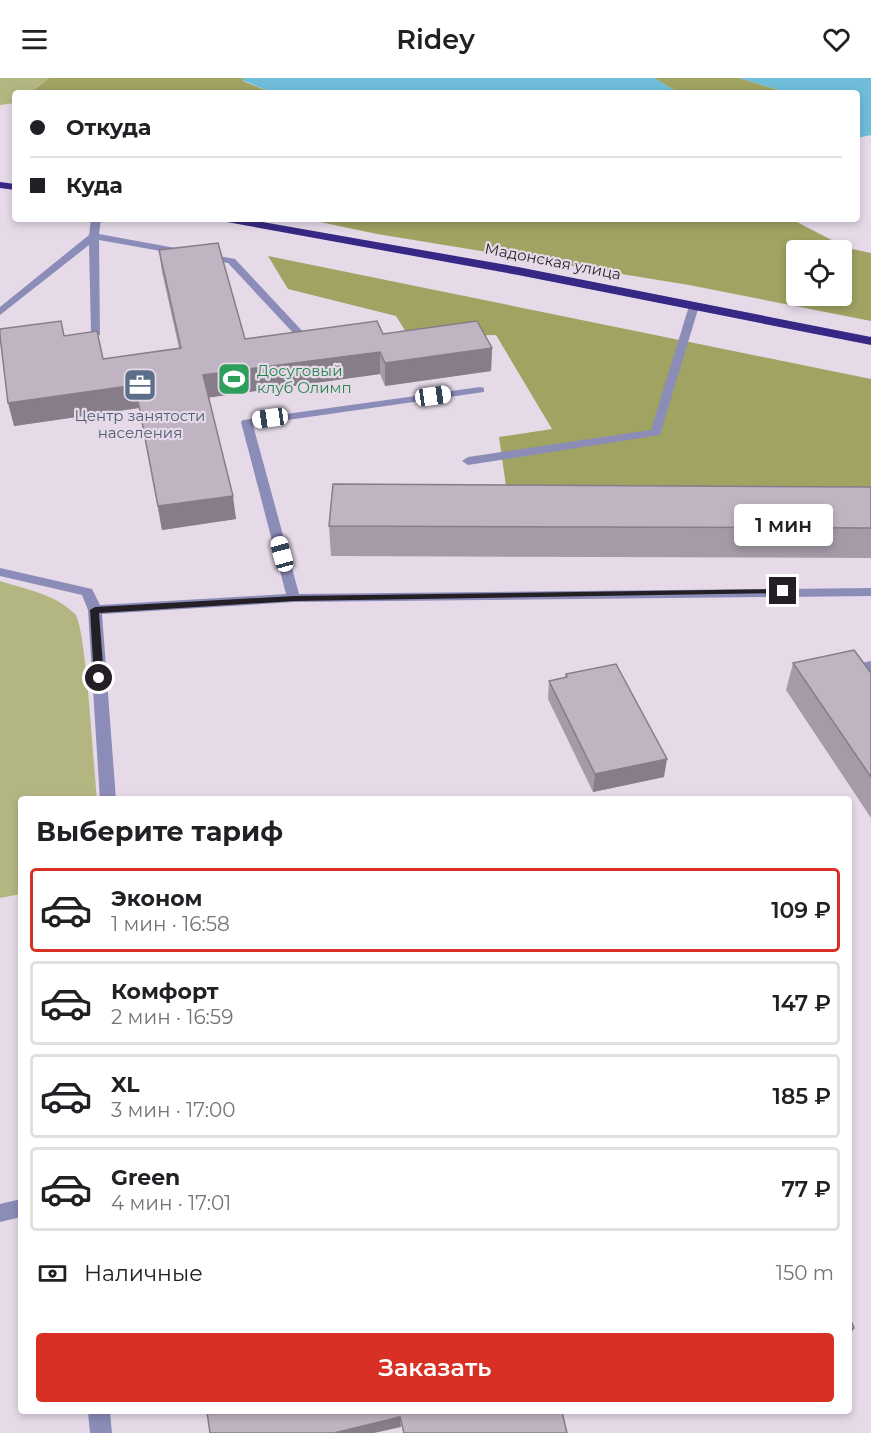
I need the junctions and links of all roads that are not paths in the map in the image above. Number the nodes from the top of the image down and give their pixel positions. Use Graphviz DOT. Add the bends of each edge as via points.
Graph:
graph roads {
  1 [pos="96,222"];
  2 [pos="245,222"];
  3 [pos="94,236"];
  4 [pos="694,306"];
  5 [pos="0,312"];
  6 [pos="96,333"];
  7 [pos="301,335"];
  8 [pos="871,341"];
  9 [pos="480,390"];
  10 [pos="468,461"];
  11 [pos="0,572"];
  12 [pos="871,592"];
  13 [pos="294,598"];
  14 [pos="95,610"];
  15 [pos="871,666"];
  16 [pos="871,674"];
  17 [pos="108,796"];
  18 [pos="18,1209"];
  19 [pos="0,1213"];
  20 [pos="99,1414"];
  21 [pos="101,1433"];
  1 -- 3 [label="lane"];
  2 -- 4 [label="highway, Мадонская улица"];
  3 -- 5 [label="lane"];
  3 -- 6 [label="lane"];
  3 -- 7 [label="lane" via="231,261"];
  4 -- 8 [label="highway, Мадонская улица"];
  4 -- 10 [label="lane" via="656,433"];
  9 -- 13 [label="lane" via="247,422"];
  11 -- 14 [label="lane" via="87,592"];
  12 -- 13 [label="lane"];
  13 -- 14 [label="lane"];
  14 -- 17 [label="lane"];
  15 -- 16 [label="lane" via="866,666"];
  18 -- 19 [label="lane"];
  20 -- 21 [label="lane"];
}
